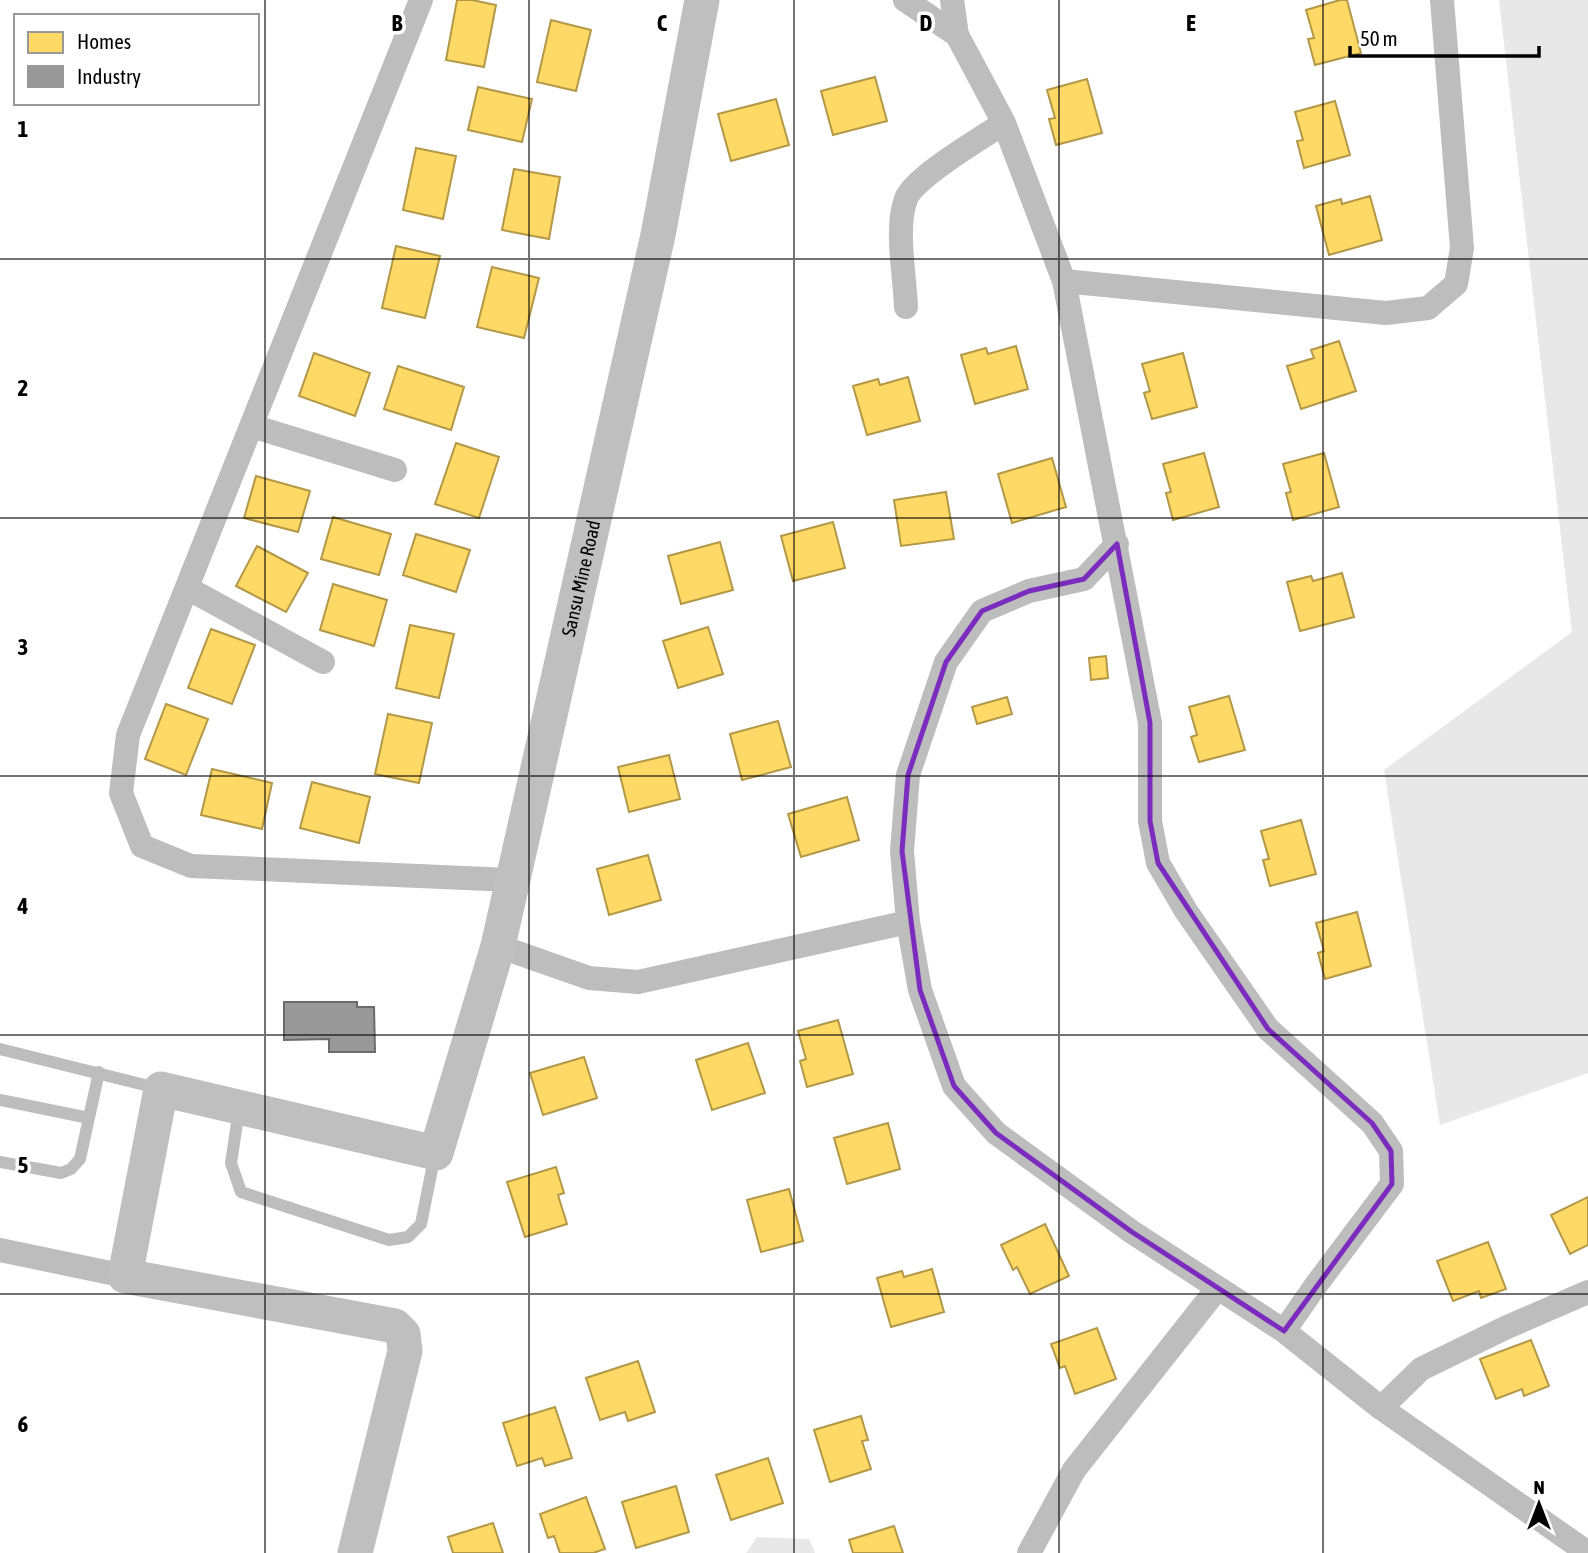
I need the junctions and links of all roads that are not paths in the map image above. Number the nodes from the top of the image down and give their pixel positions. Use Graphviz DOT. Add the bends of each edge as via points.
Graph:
graph roads {
  1 [pos="421,0"];
  2 [pos="702,0"];
  3 [pos="905,0"];
  4 [pos="953,0"];
  5 [pos="1442,0"];
  6 [pos="957,35"];
  7 [pos="1004,123"];
  8 [pos="1064,281"];
  9 [pos="906,307"];
  10 [pos="252,426"];
  11 [pos="395,470"];
  12 [pos="1117,544"];
  13 [pos="187,588"];
  14 [pos="323,662"];
  15 [pos="512,880"];
  16 [pos="908,922"];
  17 [pos="498,946"];
  18 [pos="0,1049"];
  19 [pos="99,1072"];
  20 [pos="161,1089"];
  21 [pos="0,1100"];
  22 [pos="239,1106"];
  23 [pos="89,1118"];
  24 [pos="436,1153"];
  25 [pos="0,1161"];
  26 [pos="0,1250"];
  27 [pos="125,1276"];
  28 [pos="1217,1289"];
  29 [pos="1588,1292"];
  30 [pos="1284,1331"];
  31 [pos="1381,1408"];
  32 [pos="355,1553"];
  33 [pos="1029,1553"];
  34 [pos="1588,1553"];
  1 -- 10 [label="street"];
  2 -- 15 [label="street, Sansu Mine Road" via="658,235"];
  3 -- 6 [label="street"];
  4 -- 6 [label="street"];
  5 -- 8 [label="street" via="1462,248 1456,284 1428,308 1386,313"];
  6 -- 7 [label="street"];
  7 -- 8 [label="street"];
  7 -- 9 [label="street" via="929,173 906,197 902,224"];
  8 -- 12 [label="street"];
  10 -- 11 [label="street"];
  10 -- 13 [label="street"];
  12 -- 16 [label="street" via="1084,579 1029,591 982,611 946,662 908,775 902,851"];
  12 -- 30 [label="street" via="1150,723 1150,821 1158,863 1268,1028 1373,1123 1391,1151 1392,1184"];
  13 -- 14 [label="street"];
  13 -- 15 [label="street" via="128,735 121,793 142,846 191,866"];
  15 -- 17 [label="street, Sansu Mine Road"];
  16 -- 17 [label="street" via="638,982 589,978"];
  16 -- 28 [label="street" via="920,990 954,1086 996,1133"];
  17 -- 24 [label="street, Sansu Mine Road"];
  18 -- 19 [label="lane"];
  19 -- 20 [label="lane"];
  19 -- 23 [label="lane"];
  20 -- 22 [label="street"];
  20 -- 27 [label="street"];
  21 -- 23 [label="lane"];
  22 -- 24 [label="street"];
  22 -- 24 [label="lane" via="231,1163 241,1192 389,1240 408,1237 421,1224"];
  23 -- 25 [label="lane" via="80,1159 71,1169 61,1173"];
  26 -- 27 [label="street"];
  27 -- 32 [label="street" via="395,1326 403,1334 405,1351"];
  28 -- 30 [label="street"];
  28 -- 33 [label="street" via="1074,1470"];
  29 -- 31 [label="street" via="1421,1369"];
  30 -- 31 [label="street"];
  31 -- 34 [label="street"];
}
